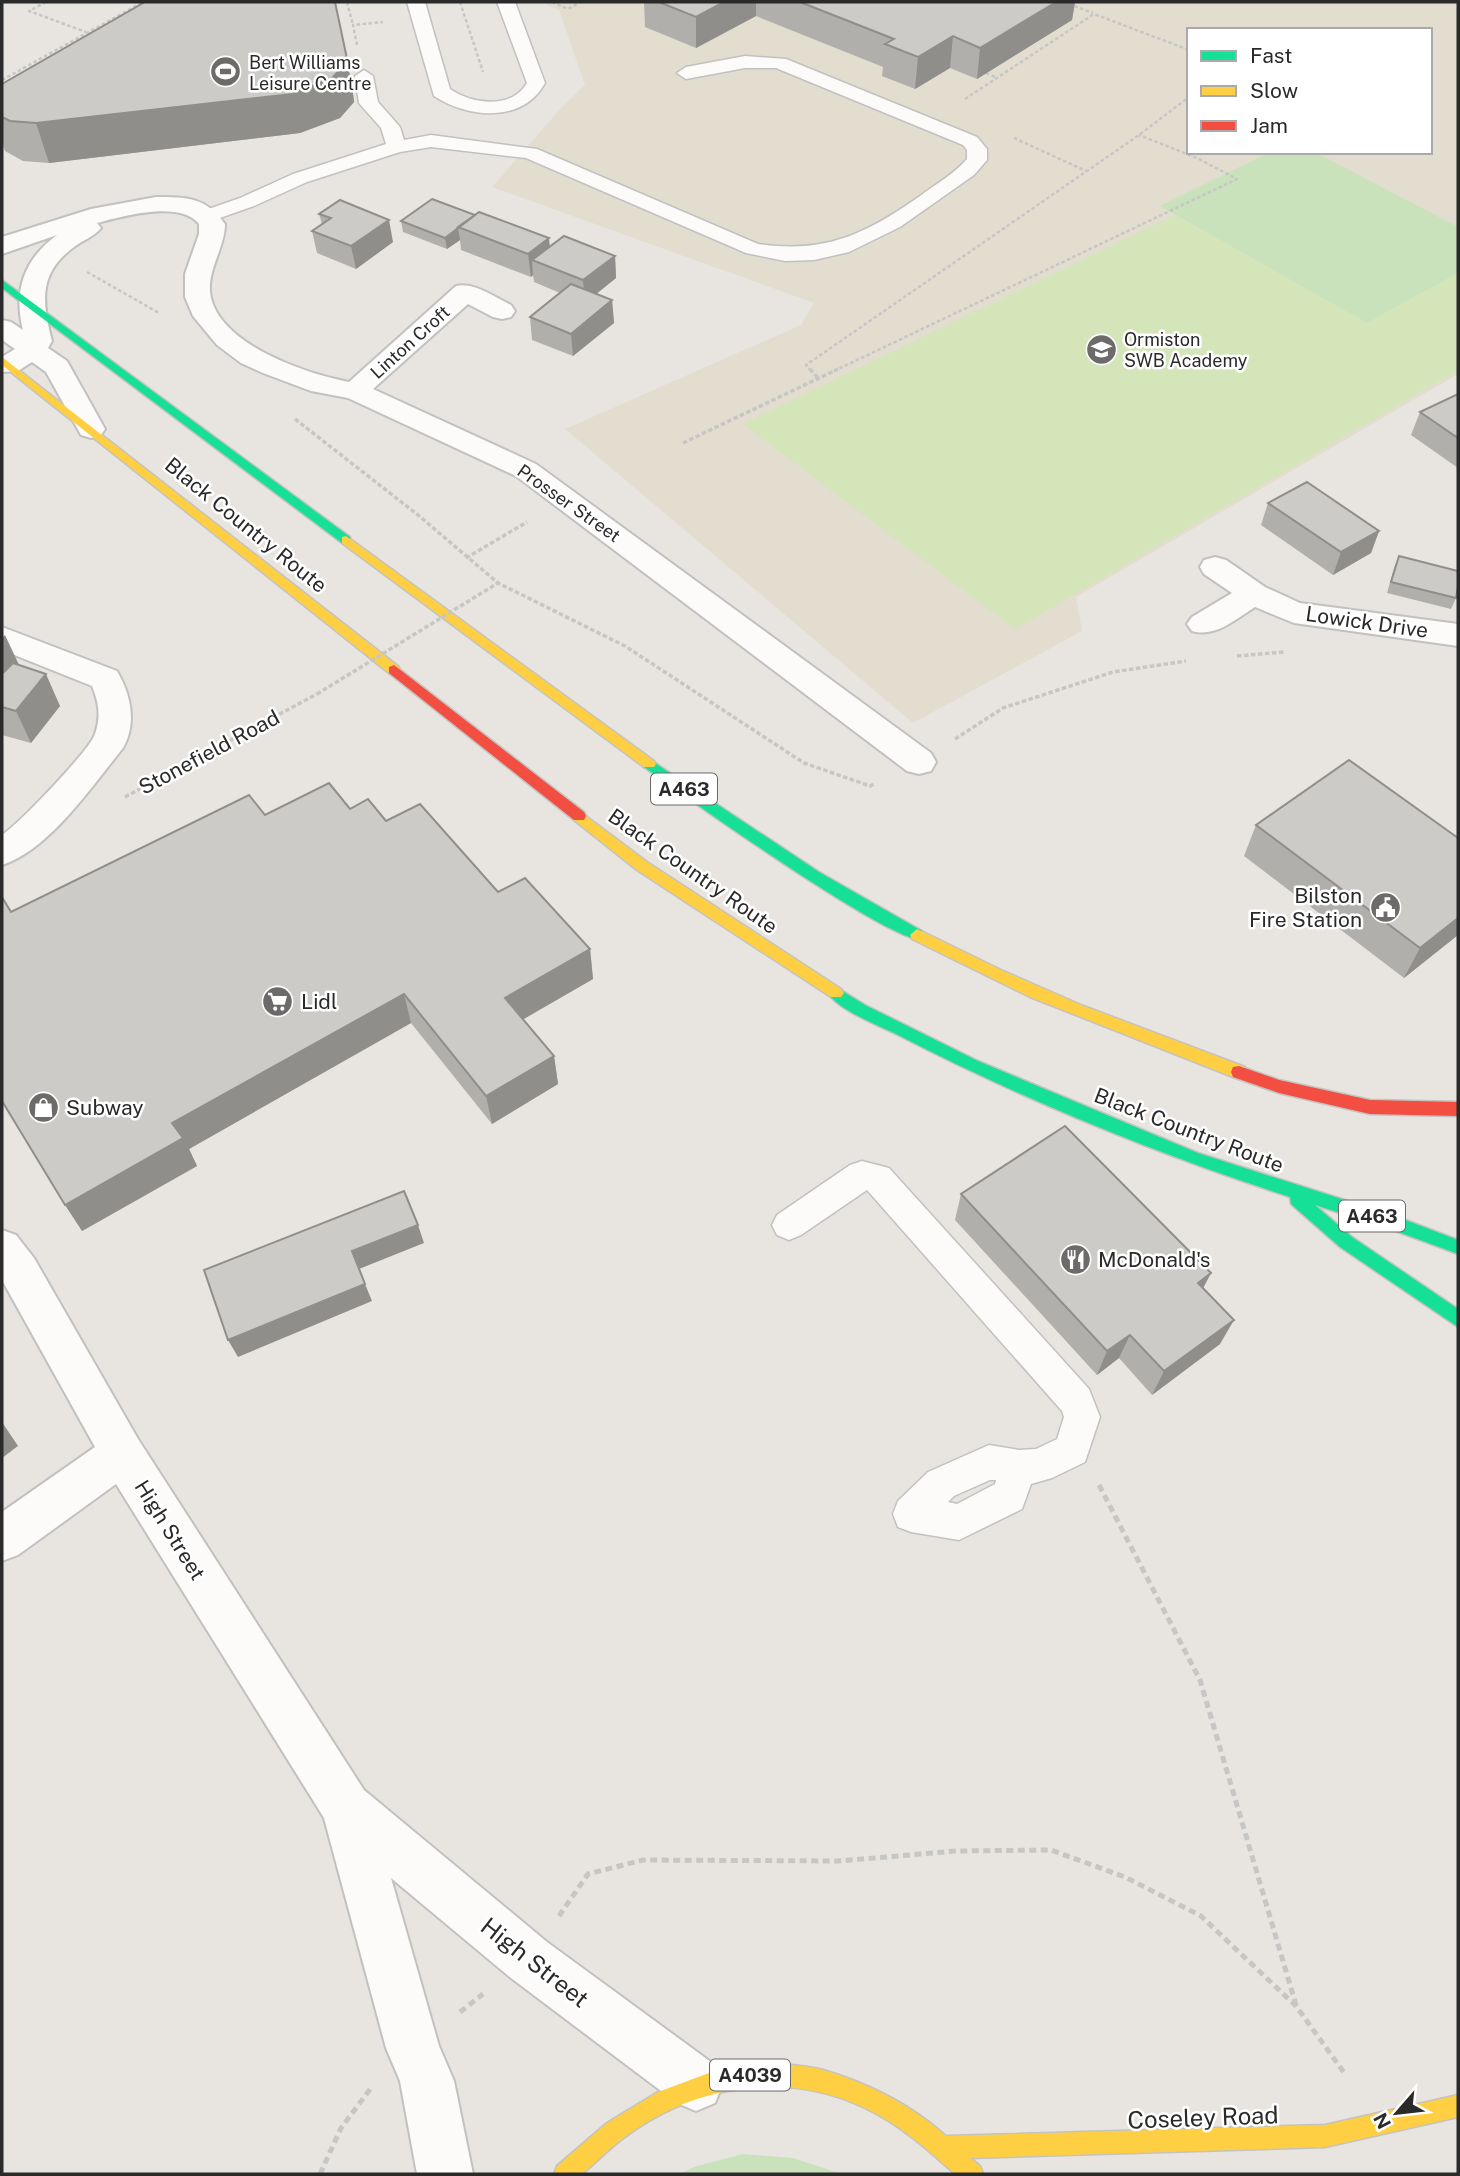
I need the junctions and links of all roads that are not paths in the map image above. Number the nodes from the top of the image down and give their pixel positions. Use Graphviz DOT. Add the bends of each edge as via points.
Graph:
graph roads {
  1 [pos="507,5"];
  2 [pos="418,9"];
  3 [pos="686,73"];
  4 [pos="364,76"];
  5 [pos="397,147"];
  6 [pos="128,210"];
  7 [pos="207,216"];
  8 [pos="2,246"];
  9 [pos="2,283"];
  10 [pos="30,301"];
  11 [pos="502,311"];
  12 [pos="2,328"];
  13 [pos="33,350"];
  14 [pos="5,363"];
  15 [pos="355,391"];
  16 [pos="91,429"];
  17 [pos="1215,567"];
  18 [pos="1254,594"];
  19 [pos="1203,624"];
  20 [pos="1458,635"];
  21 [pos="2,638"];
  22 [pos="919,762"];
  23 [pos="2,852"];
  24 [pos="1458,1109"];
  25 [pos="1285,1188"];
  26 [pos="789,1225"];
  27 [pos="1458,1247"];
  28 [pos="2,1248"];
  29 [pos="1458,1320"];
  30 [pos="122,1454"];
  31 [pos="911,1514"];
  32 [pos="2,1539"];
  33 [pos="346,1808"];
  34 [pos="696,2084"];
  35 [pos="1458,2106"];
  36 [pos="947,2147"];
  37 [pos="445,2174"];
  38 [pos="565,2174"];
  39 [pos="972,2174"];
  1 -- 2 [label="lane" via="536,83 524,99 495,107 462,104 441,92"];
  3 -- 5 [label="lane" via="745,62 779,63 970,141 977,149 977,160 891,224 851,246 792,256 753,249 530,153 431,141"];
  4 -- 5 [label="lane" via="369,103 390,127"];
  5 -- 7 [label="lane" via="300,178"];
  6 -- 7 [label="street" via="186,205"];
  6 -- 8 [label="street" via="76,219"];
  6 -- 10 [label="street" via="51,248 36,276"];
  7 -- 15 [label="street, Prosser Street" via="212,234 198,274 198,297 206,316 251,357 301,379"];
  9 -- 10 [label="main road, A463"];
  10 -- 13 [label="street" via="38,341"];
  10 -- 24 [label="main road, A463" via="701,802 879,915 978,968 1121,1029 1279,1086 1370,1107"];
  11 -- 15 [label="street, Linton Croft" via="465,292"];
  12 -- 13 [label="street"];
  13 -- 14 [label="street"];
  13 -- 16 [label="street" via="57,367"];
  14 -- 16 [label="main road, Black Country Route / A463"];
  15 -- 22 [label="street, Prosser Street" via="526,470"];
  16 -- 25 [label="main road, Black Country Route / A463" via="642,866 860,1009 984,1071 1194,1159"];
  17 -- 18 [label="street, Lowick Drive"];
  18 -- 19 [label="street"];
  18 -- 20 [label="street, Lowick Drive" via="1294,613"];
  21 -- 23 [label="street" via="106,678 116,706 111,740 60,801"];
  25 -- 27 [label="main road, Black Country Route / A463"];
  25 -- 29 [label="main road" via="1346,1242"];
  26 -- 31 [label="lane" via="862,1175 877,1178 1076,1401 1082,1417 1072,1450 1039,1466 989,1462 941,1484"];
  28 -- 30 [label="street, High Street"];
  30 -- 32 [label="street"];
  30 -- 33 [label="street, High Street"];
  33 -- 34 [label="street, High Street" via="529,1959"];
  33 -- 37 [label="street, High Street" via="413,2048 427,2081"];
  34 -- 36 [label="main road, A4039" via="776,2074 817,2079 884,2102"];
  34 -- 38 [label="main road, A4039" via="650,2103 609,2130"];
  35 -- 36 [label="main road, Coseley Road" via="1325,2136"];
  36 -- 39 [label="main road, A4039"];
}
